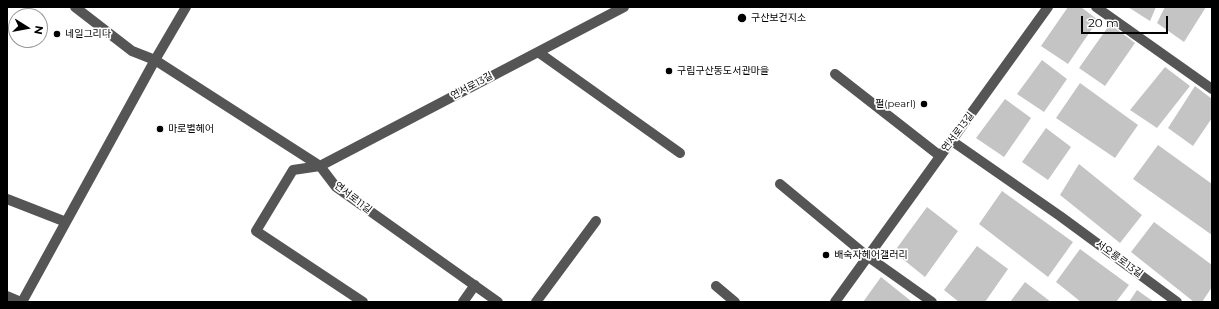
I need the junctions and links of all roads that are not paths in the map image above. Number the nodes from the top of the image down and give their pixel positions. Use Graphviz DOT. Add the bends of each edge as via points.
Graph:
graph roads {
  1 [pos="75,7"];
  2 [pos="186,7"];
  3 [pos="624,7"];
  4 [pos="1048,7"];
  5 [pos="1096,7"];
  6 [pos="538,52"];
  7 [pos="155,60"];
  8 [pos="835,74"];
  9 [pos="1212,89"];
  10 [pos="952,141"];
  11 [pos="680,153"];
  12 [pos="940,156"];
  13 [pos="320,166"];
  14 [pos="780,184"];
  15 [pos="7,199"];
  16 [pos="596,221"];
  17 [pos="66,222"];
  18 [pos="867,256"];
  19 [pos="475,286"];
  20 [pos="716,286"];
  21 [pos="7,296"];
  22 [pos="22,302"];
  23 [pos="363,302"];
  24 [pos="463,302"];
  25 [pos="498,302"];
  26 [pos="536,302"];
  27 [pos="735,302"];
  28 [pos="835,302"];
  29 [pos="932,302"];
  30 [pos="1178,302"];
  1 -- 7 [label="street, 연서로11길" via="132,51"];
  2 -- 7 [label="street"];
  3 -- 6 [label="street, 연서로13길"];
  4 -- 10 [label="street, 연서로13길"];
  5 -- 9 [label="street"];
  6 -- 11 [label="street"];
  6 -- 13 [label="street, 연서로13길"];
  7 -- 13 [label="street, 연서로11길"];
  7 -- 17 [label="street"];
  8 -- 12 [label="street"];
  10 -- 12 [label="street, 연서로13길"];
  10 -- 30 [label="street, 서오릉로13길"];
  12 -- 18 [label="street, 연서로13길"];
  13 -- 19 [label="street, 연서로11길" via="336,187"];
  13 -- 23 [label="street, 연서로13길" via="293,170 256,231"];
  14 -- 18 [label="street"];
  15 -- 17 [label="street"];
  16 -- 26 [label="street"];
  17 -- 22 [label="street"];
  18 -- 28 [label="street, 연서로13길"];
  18 -- 29 [label="street"];
  19 -- 24 [label="street"];
  19 -- 25 [label="street, 연서로11길"];
  20 -- 27 [label="street"];
  21 -- 22 [label="street"];
}
